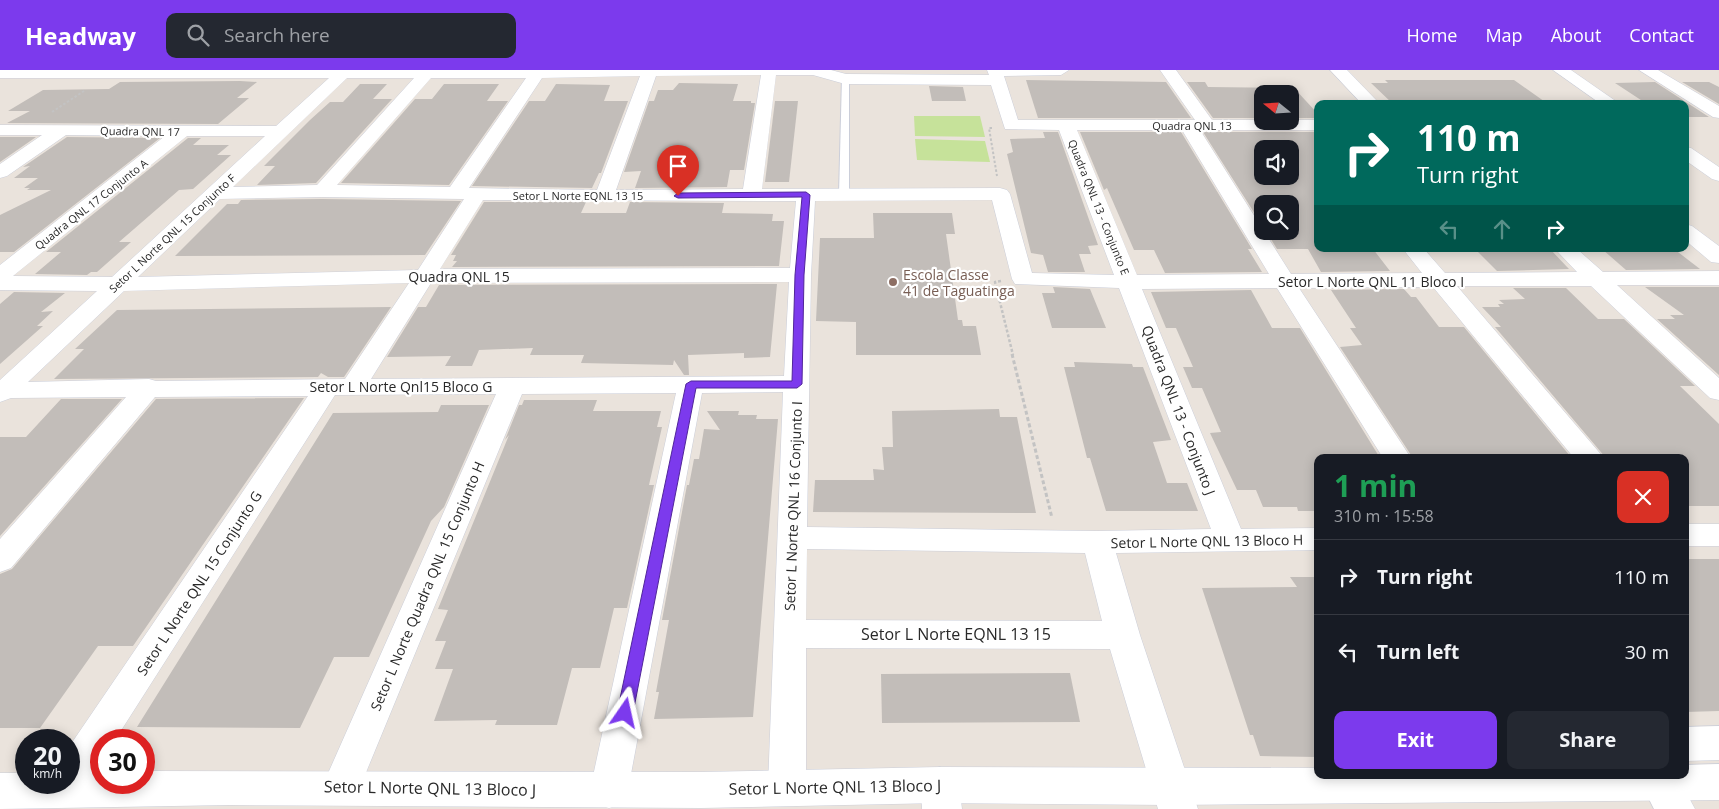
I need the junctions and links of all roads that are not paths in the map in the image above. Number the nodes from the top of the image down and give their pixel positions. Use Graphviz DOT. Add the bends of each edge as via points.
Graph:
graph roads {
  1 [pos="817,70"];
  2 [pos="1061,70"];
  3 [pos="1168,70"];
  4 [pos="1338,70"];
  5 [pos="1561,70"];
  6 [pos="1647,70"];
  7 [pos="158,71"];
  8 [pos="639,71"];
  9 [pos="769,71"];
  10 [pos="56,72"];
  11 [pos="338,72"];
  12 [pos="0,73"];
  13 [pos="427,73"];
  14 [pos="536,73"];
  15 [pos="996,73"];
  16 [pos="845,79"];
  17 [pos="1368,100"];
  18 [pos="1606,100"];
  19 [pos="1719,112"];
  20 [pos="1066,125"];
  21 [pos="1197,125"];
  22 [pos="1314,129"];
  23 [pos="0,130"];
  24 [pos="62,130"];
  25 [pos="182,131"];
  26 [pos="280,131"];
  27 [pos="1689,155"];
  28 [pos="0,172"];
  29 [pos="1719,175"];
  30 [pos="322,192"];
  31 [pos="215,193"];
  32 [pos="466,194"];
  33 [pos="752,195"];
  34 [pos="806,195"];
  35 [pos="844,195"];
  36 [pos="604,196"];
  37 [pos="1689,233"];
  38 [pos="1415,252"];
  39 [pos="1568,252"];
  40 [pos="1719,257"];
  41 [pos="800,275"];
  42 [pos="0,276"];
  43 [pos="425,276"];
  44 [pos="1719,278"];
  45 [pos="1023,279"];
  46 [pos="1439,280"];
  47 [pos="1599,280"];
  48 [pos="1284,281"];
  49 [pos="1129,282"];
  50 [pos="0,283"];
  51 [pos="118,284"];
  52 [pos="691,384"];
  53 [pos="797,384"];
  54 [pos="513,385"];
  55 [pos="341,386"];
  56 [pos="150,387"];
  57 [pos="2,392"];
  58 [pos="1719,392"];
  59 [pos="1394,454"];
  60 [pos="1587,454"];
  61 [pos="1689,535"];
  62 [pos="1719,535"];
  63 [pos="793,538"];
  64 [pos="1230,539"];
  65 [pos="1314,539"];
  66 [pos="1097,542"];
  67 [pos="0,560"];
  68 [pos="789,634"];
  69 [pos="1122,635"];
  70 [pos="1719,743"];
  71 [pos="1689,744"];
  72 [pos="80,764"];
  73 [pos="1719,782"];
  74 [pos="80,785"];
  75 [pos="1670,785"];
  76 [pos="341,787"];
  77 [pos="787,787"];
  78 [pos="15,789"];
  79 [pos="609,790"];
  80 [pos="0,791"];
  81 [pos="941,797"];
  82 [pos="224,798"];
  83 [pos="1174,798"];
  84 [pos="456,799"];
  85 [pos="700,800"];
  1 -- 9 [label="street"];
  1 -- 16 [label="street"];
  2 -- 15 [label="street"];
  3 -- 21 [label="street"];
  4 -- 17 [label="street"];
  5 -- 18 [label="street"];
  6 -- 19 [label="street"];
  7 -- 10 [label="street"];
  7 -- 11 [label="street"];
  8 -- 9 [label="street"];
  8 -- 14 [label="street"];
  8 -- 36 [label="street"];
  9 -- 33 [label="street"];
  10 -- 12 [label="street"];
  11 -- 13 [label="street"];
  11 -- 26 [label="street, Setor L Norte QNL 15 Conjunto F"];
  13 -- 14 [label="street"];
  13 -- 30 [label="street"];
  14 -- 32 [label="street, Setor L Norte QNL 15 Conjunto G"];
  15 -- 16 [label="street"];
  15 -- 20 [label="street, Quadra QNL 13 - Conjunto E" via="1011,125"];
  16 -- 35 [label="lane"];
  20 -- 21 [label="street, Quadra QNL 13"];
  20 -- 49 [label="street, Quadra QNL 13 - Conjunto E"];
  21 -- 22 [label="street, Quadra QNL 13"];
  21 -- 48 [label="street"];
  23 -- 24 [label="street, Quadra QNL 17"];
  24 -- 25 [label="street, Quadra QNL 17"];
  24 -- 28 [label="street"];
  25 -- 26 [label="street, Quadra QNL 17"];
  25 -- 42 [label="street, Quadra QNL 17 Conjunto A"];
  26 -- 31 [label="street, Setor L Norte QNL 15 Conjunto F"];
  27 -- 29 [label="street"];
  30 -- 31 [label="street, Setor L Norte EQNL 13 15"];
  30 -- 32 [label="street, Setor L Norte EQNL 13 15"];
  31 -- 51 [label="street, Setor L Norte QNL 15 Conjunto F"];
  32 -- 36 [label="street, Setor L Norte EQNL 13 15"];
  32 -- 43 [label="street, Setor L Norte QNL 15 Conjunto G"];
  33 -- 34 [label="street, Setor L Norte EQNL 13 15"];
  33 -- 36 [label="street, Setor L Norte EQNL 13 15"];
  34 -- 35 [label="street, Setor L Norte EQNL 13 15"];
  34 -- 41 [label="street, Setor L Norte QNL 16 Conjunto I"];
  35 -- 45 [label="street, Setor L Norte EQNL 13 15" via="1000,194"];
  37 -- 40 [label="street"];
  38 -- 46 [label="street"];
  39 -- 47 [label="street"];
  41 -- 43 [label="street, Quadra QNL 15"];
  41 -- 53 [label="street, Setor L Norte QNL 16 Conjunto I"];
  43 -- 51 [label="street, Quadra QNL 15"];
  43 -- 55 [label="street, Setor L Norte QNL 15 Conjunto G"];
  44 -- 47 [label="street, Setor L Norte QNL 11 Bloco I"];
  45 -- 49 [label="street, Setor L Norte QNL 11 Bloco I"];
  46 -- 47 [label="street, Setor L Norte QNL 11 Bloco I"];
  46 -- 48 [label="street, Setor L Norte QNL 11 Bloco I"];
  46 -- 60 [label="street"];
  47 -- 58 [label="street"];
  48 -- 49 [label="street, Setor L Norte QNL 11 Bloco I"];
  48 -- 59 [label="street"];
  49 -- 64 [label="street, Quadra QNL 13 - Conjunto J"];
  50 -- 51 [label="street"];
  51 -- 57 [label="street, Setor L Norte QNL 15 Conjunto F"];
  52 -- 53 [label="street, Setor L Norte Qnl15 Bloco G"];
  52 -- 54 [label="street, Setor L Norte Qnl15 Bloco G"];
  52 -- 79 [label="street"];
  53 -- 63 [label="street, Setor L Norte QNL 16 Conjunto I"];
  54 -- 55 [label="street, Setor L Norte Qnl15 Bloco G"];
  54 -- 76 [label="street, Setor L Norte Quadra QNL 15 Conjunto H"];
  55 -- 56 [label="street, Setor L Norte Qnl15 Bloco G"];
  55 -- 72 [label="street, Setor L Norte QNL 15 Conjunto G"];
  56 -- 57 [label="street, Setor L Norte Qnl15 Bloco G"];
  56 -- 67 [label="street"];
  61 -- 62 [label="street"];
  63 -- 66 [label="street"];
  63 -- 68 [label="street, Setor L Norte QNL 16 Conjunto I"];
  64 -- 65 [label="street, Setor L Norte QNL 13 Bloco H"];
  64 -- 66 [label="street, Setor L Norte QNL 13 Bloco H"];
  66 -- 69 [label="street"];
  68 -- 69 [label="street, Setor L Norte EQNL 13 15"];
  68 -- 77 [label="street, Setor L Norte QNL 16 Conjunto I"];
  69 -- 83 [label="street"];
  70 -- 71 [label="street"];
  73 -- 75 [label="street, Setor L Norte QNL 13 Bloco J"];
  74 -- 82 [label="street, Setor L Norte QNL 13 Bloco J"];
  75 -- 83 [label="street, Setor L Norte QNL 13 Bloco J"];
  76 -- 82 [label="street, Setor L Norte QNL 13 Bloco J"];
  76 -- 84 [label="street, Setor L Norte QNL 13 Bloco J"];
  77 -- 81 [label="street, Setor L Norte QNL 13 Bloco J"];
  77 -- 85 [label="street, Setor L Norte QNL 13 Bloco J"];
  78 -- 80 [label="street, Setor L Norte QNL 13 Bloco J"];
  79 -- 84 [label="street, Setor L Norte QNL 13 Bloco J"];
  79 -- 85 [label="street, Setor L Norte QNL 13 Bloco J"];
  81 -- 83 [label="street, Setor L Norte QNL 13 Bloco J"];
}
